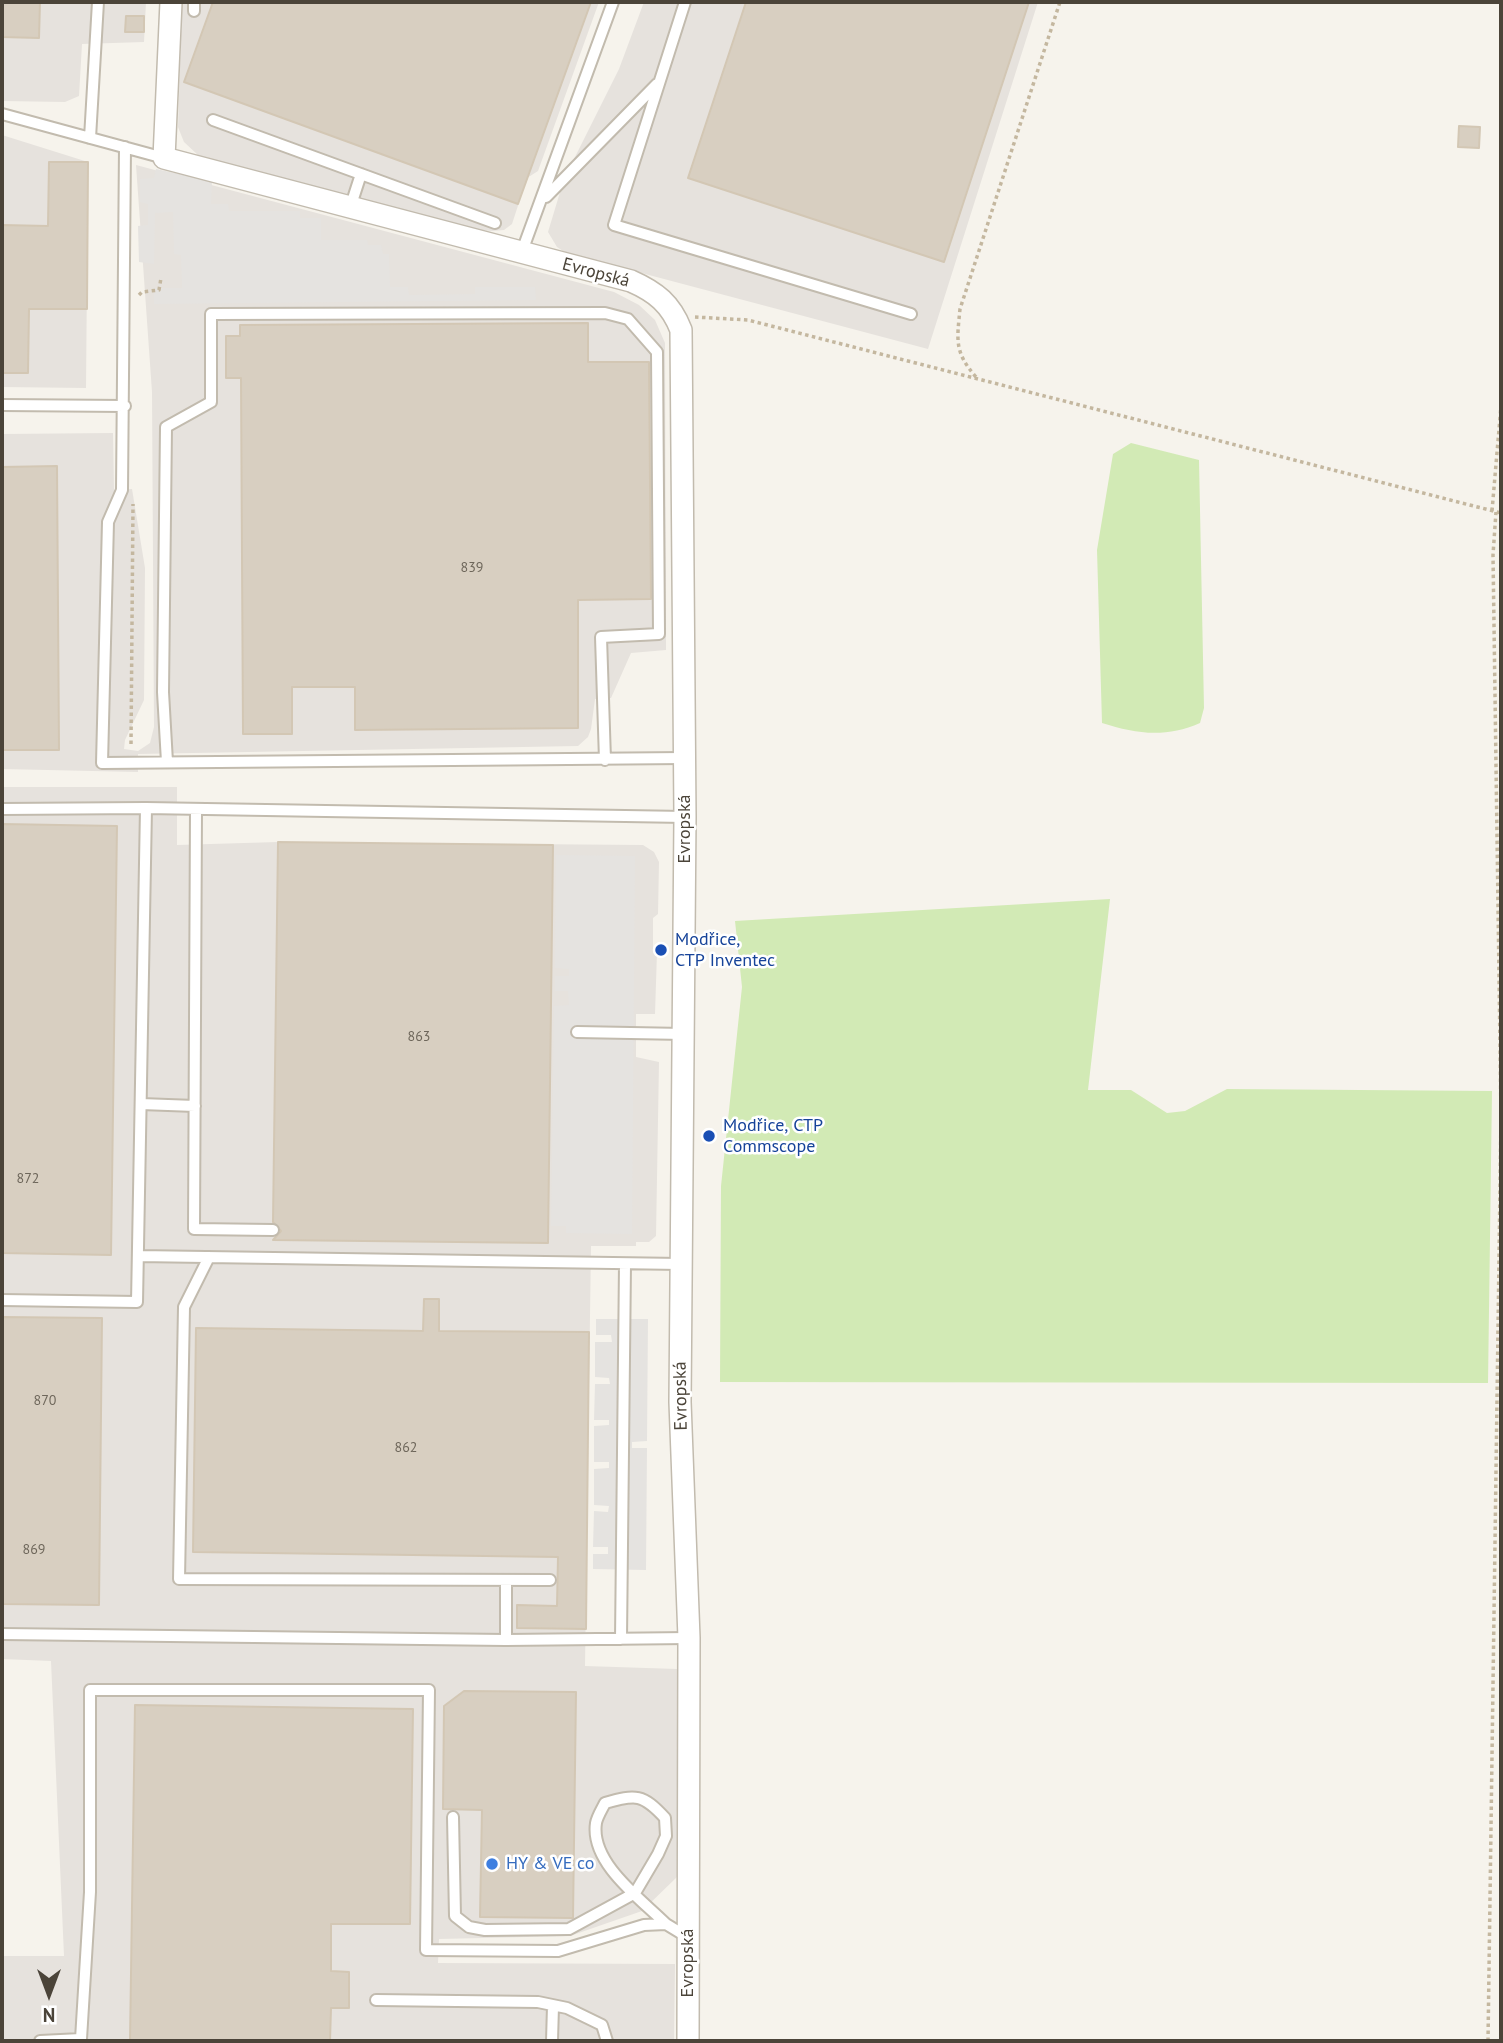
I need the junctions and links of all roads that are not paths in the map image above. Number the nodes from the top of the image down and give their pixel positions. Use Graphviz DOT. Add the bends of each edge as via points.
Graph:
graph roads {
  1 [pos="98,2"];
  2 [pos="171,2"];
  3 [pos="613,2"];
  4 [pos="685,2"];
  5 [pos="660,81"];
  6 [pos="2,114"];
  7 [pos="213,120"];
  8 [pos="90,138"];
  9 [pos="125,148"];
  10 [pos="164,158"];
  11 [pos="361,174"];
  12 [pos="541,202"];
  13 [pos="350,208"];
  14 [pos="495,223"];
  15 [pos="521,254"];
  16 [pos="911,314"];
  17 [pos="2,405"];
  18 [pos="124,406"];
  19 [pos="685,758"];
  20 [pos="605,760"];
  21 [pos="167,762"];
  22 [pos="146,808"];
  23 [pos="196,808"];
  24 [pos="2,809"];
  25 [pos="685,817"];
  26 [pos="577,1032"];
  27 [pos="684,1034"];
  28 [pos="141,1104"];
  29 [pos="195,1105"];
  30 [pos="273,1230"];
  31 [pos="138,1256"];
  32 [pos="209,1257"];
  33 [pos="625,1264"];
  34 [pos="681,1264"];
  35 [pos="2,1300"];
  36 [pos="506,1580"];
  37 [pos="550,1580"];
  38 [pos="2,1634"];
  39 [pos="689,1638"];
  40 [pos="621,1639"];
  41 [pos="506,1640"];
  42 [pos="453,1817"];
  43 [pos="635,1893"];
  44 [pos="666,1924"];
  45 [pos="689,1938"];
  46 [pos="376,2000"];
  47 [pos="553,2006"];
  48 [pos="40,2041"];
  49 [pos="552,2041"];
  50 [pos="607,2041"];
  51 [pos="688,2041"];
  1 -- 8 [label="lane"];
  2 -- 10 [label="street"];
  3 -- 12 [label="lane"];
  4 -- 5 [label="lane"];
  5 -- 12 [label="lane"];
  5 -- 16 [label="lane" via="614,225"];
  6 -- 8 [label="lane"];
  7 -- 11 [label="lane"];
  8 -- 9 [label="lane"];
  9 -- 10 [label="lane"];
  9 -- 18 [label="lane"];
  10 -- 13 [label="street, Evropská"];
  11 -- 13 [label="lane"];
  11 -- 14 [label="lane"];
  12 -- 15 [label="lane"];
  13 -- 15 [label="street, Evropská"];
  15 -- 19 [label="street, Evropská" via="653,290 677,318 681,330"];
  17 -- 18 [label="lane"];
  18 -- 21 [label="lane" via="122,493 108,522 102,763"];
  19 -- 20 [label="lane"];
  19 -- 25 [label="street, Evropská"];
  20 -- 21 [label="lane"];
  20 -- 21 [label="lane" via="601,637 659,634 657,352 628,319 605,313 211,314 211,402 166,427 163,692"];
  22 -- 23 [label="lane"];
  22 -- 24 [label="lane"];
  22 -- 28 [label="lane"];
  23 -- 25 [label="lane"];
  23 -- 29 [label="lane"];
  25 -- 27 [label="street, Evropská"];
  26 -- 27 [label="lane"];
  27 -- 34 [label="street, Evropská"];
  28 -- 29 [label="lane"];
  28 -- 31 [label="lane"];
  29 -- 30 [label="lane" via="194,1229"];
  31 -- 32 [label="lane"];
  31 -- 35 [label="lane" via="137,1302"];
  32 -- 33 [label="lane"];
  32 -- 36 [label="lane" via="184,1307 179,1579"];
  33 -- 34 [label="lane"];
  33 -- 40 [label="lane"];
  34 -- 39 [label="street, Evropská" via="680,1402"];
  36 -- 37 [label="lane"];
  36 -- 41 [label="lane"];
  38 -- 41 [label="lane"];
  39 -- 40 [label="lane"];
  39 -- 45 [label="street, Evropská"];
  40 -- 41 [label="lane"];
  42 -- 43 [label="lane" via="455,1916 468,1927 569,1929"];
  43 -- 43 [label="lane" via="597,1844 596,1822 605,1803 631,1795 650,1802 665,1818 666,1836"];
  43 -- 44 [label="lane"];
  44 -- 45 [label="lane"];
  44 -- 48 [label="lane" via="644,1925 558,1951 426,1950 429,1690 90,1690 90,1892 80,2039"];
  45 -- 51 [label="street, Evropská"];
  46 -- 47 [label="lane"];
  47 -- 49 [label="lane"];
  47 -- 50 [label="lane" via="602,2025"];
}
